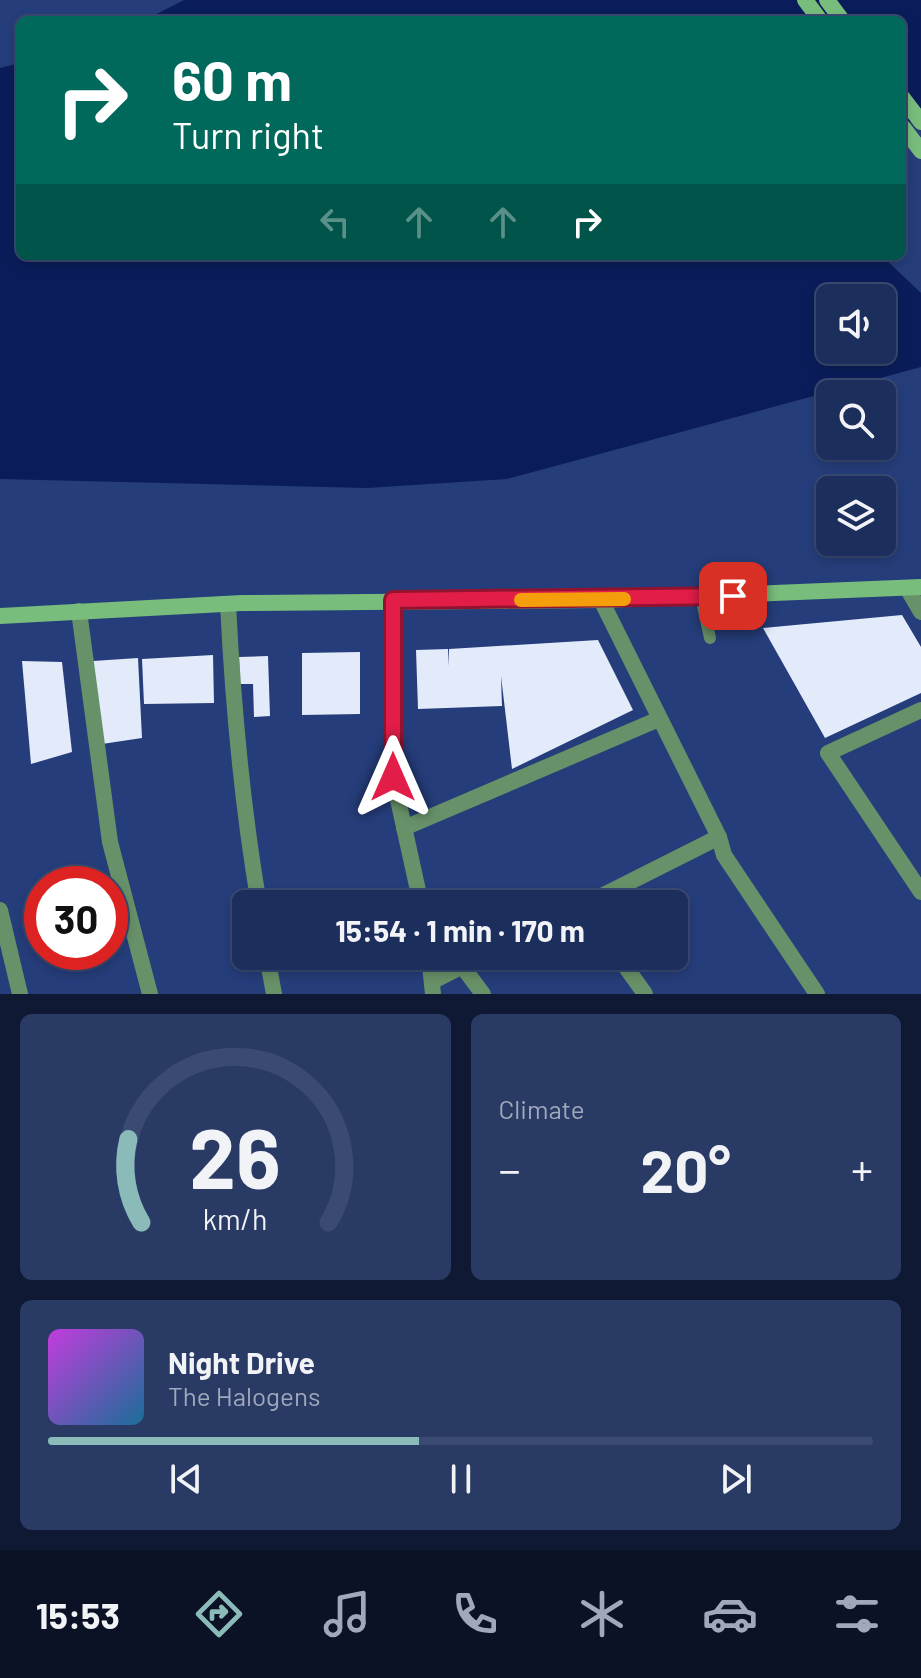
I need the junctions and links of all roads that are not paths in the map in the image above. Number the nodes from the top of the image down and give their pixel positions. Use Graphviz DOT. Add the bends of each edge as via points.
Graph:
graph roads {
  1 [pos="906,102"];
  2 [pos="921,122"];
  3 [pos="906,131"];
  4 [pos="921,151"];
  5 [pos="914,588"];
  6 [pos="701,597"];
  7 [pos="393,600"];
  8 [pos="601,600"];
  9 [pos="228,604"];
  10 [pos="79,611"];
  11 [pos="921,612"];
  12 [pos="0,616"];
  13 [pos="710,638"];
  14 [pos="921,710"];
  15 [pos="659,719"];
  16 [pos="404,828"];
  17 [pos="719,837"];
  18 [pos="257,890"];
  19 [pos="418,890"];
  20 [pos="614,890"];
  21 [pos="921,892"];
  22 [pos="0,910"];
  23 [pos="270,970"];
  24 [pos="457,970"];
  25 [pos="465,970"];
  26 [pos="628,970"];
  27 [pos="433,988"];
  28 [pos="20,994"];
  29 [pos="150,994"];
  30 [pos="274,994"];
  31 [pos="483,994"];
  32 [pos="645,994"];
  33 [pos="817,994"];
  1 -- 2 [label="street"];
  3 -- 4 [label="street"];
  5 -- 6 [label="street"];
  5 -- 11 [label="street"];
  6 -- 8 [label="street"];
  6 -- 13 [label="lane"];
  7 -- 8 [label="street"];
  7 -- 9 [label="street"];
  7 -- 16 [label="street" via="393,777"];
  8 -- 15 [label="street"];
  9 -- 10 [label="street"];
  9 -- 18 [label="street" via="234,727"];
  10 -- 12 [label="street"];
  10 -- 29 [label="street" via="110,842"];
  14 -- 21 [label="street" via="828,753"];
  15 -- 16 [label="street"];
  15 -- 17 [label="street"];
  16 -- 19 [label="street"];
  17 -- 20 [label="street"];
  17 -- 33 [label="street" via="724,855"];
  22 -- 28 [label="street"];
  23 -- 30 [label="street"];
  24 -- 27 [label="street"];
  25 -- 31 [label="street"];
  26 -- 32 [label="street"];
}
